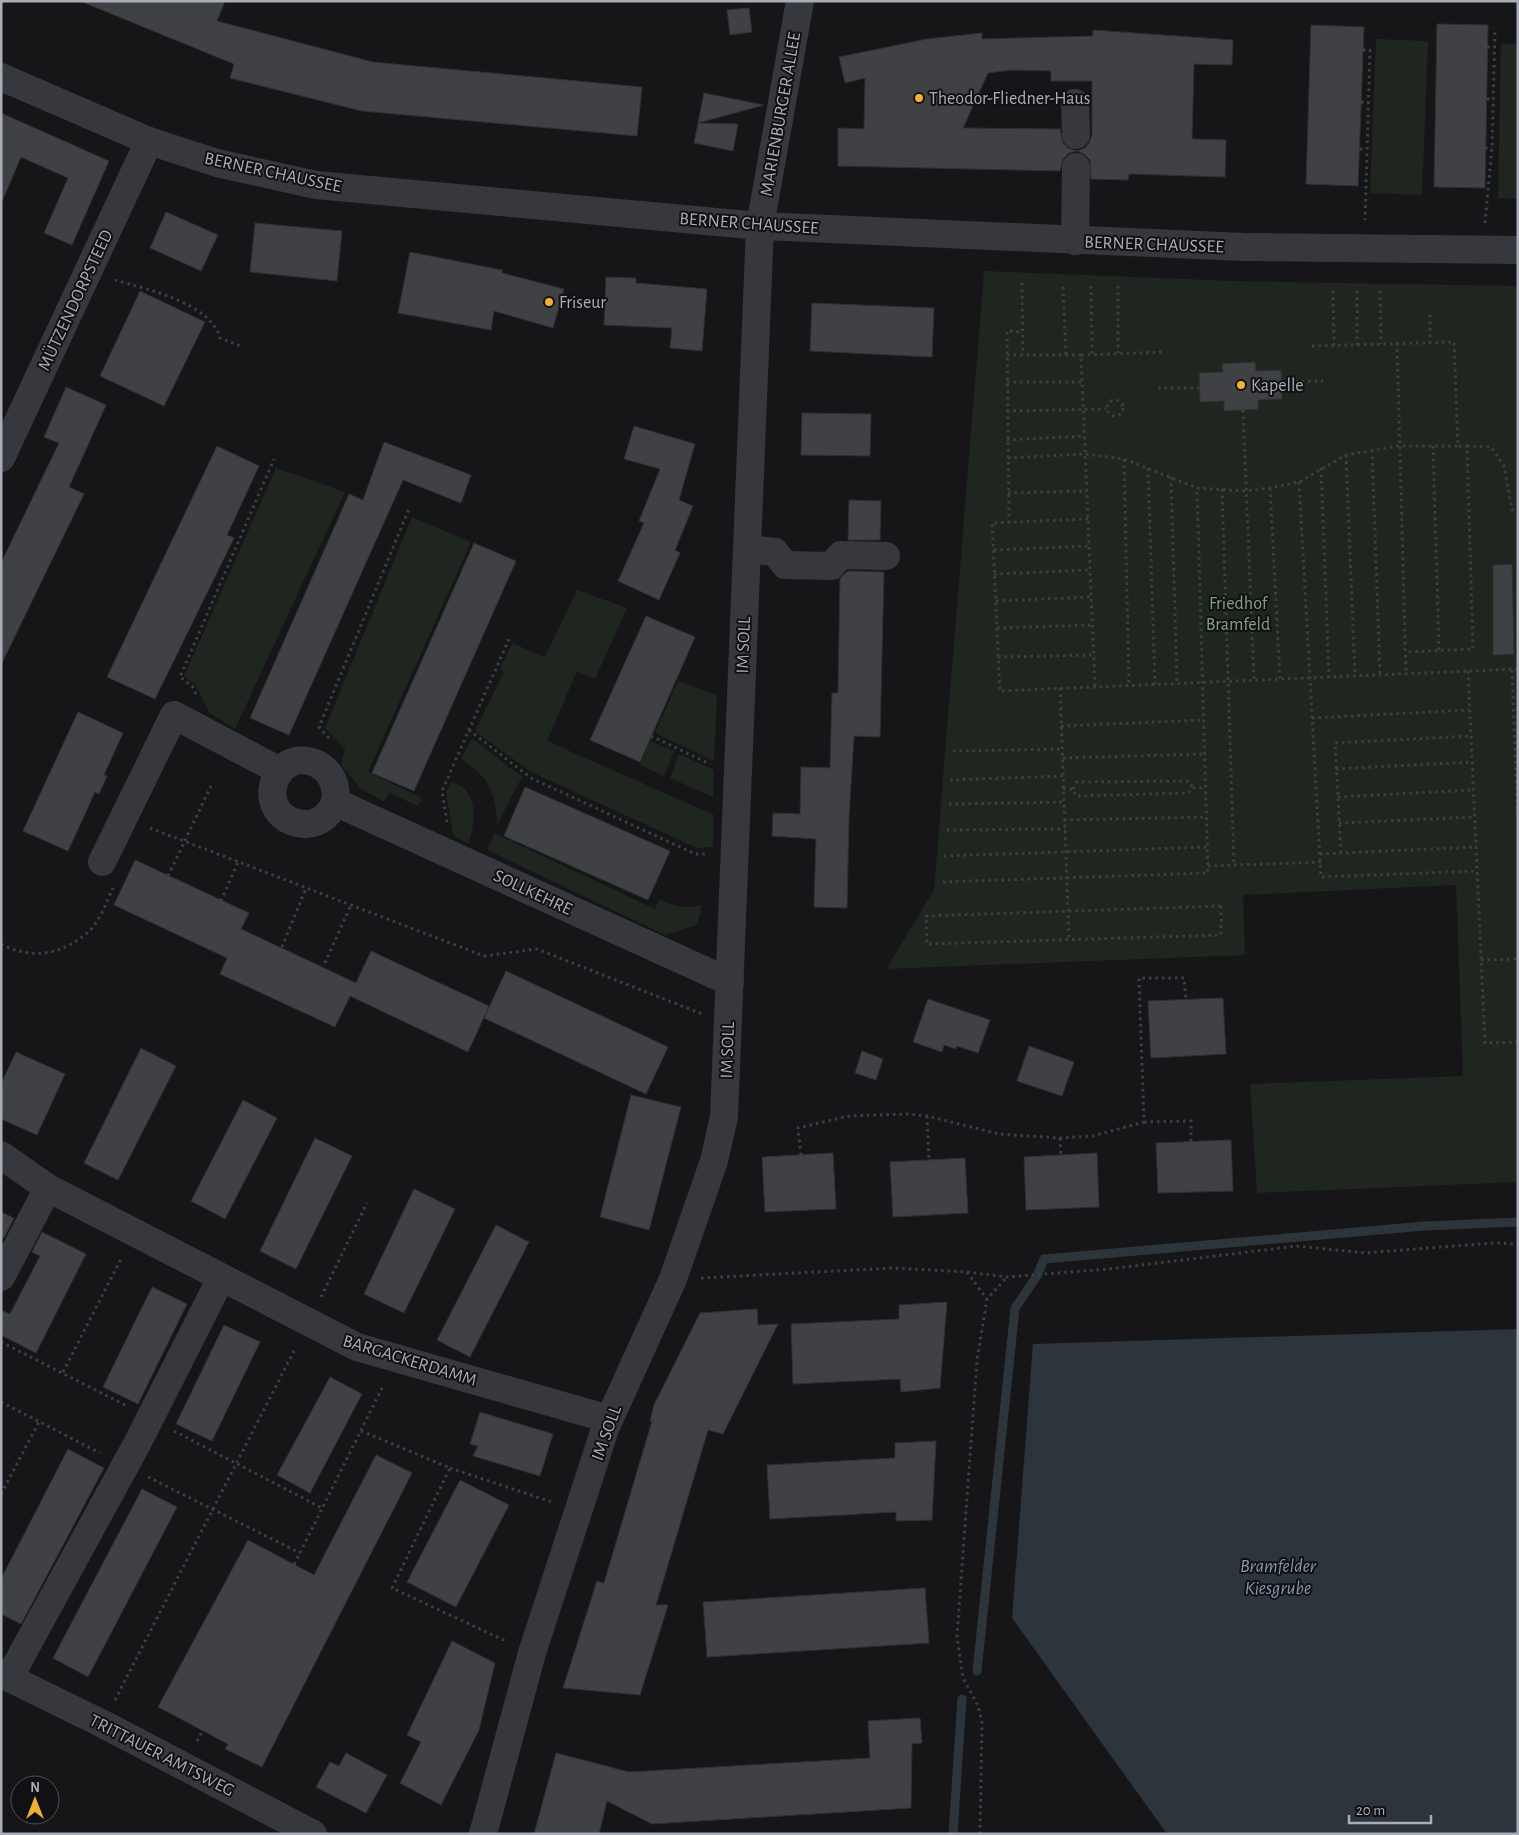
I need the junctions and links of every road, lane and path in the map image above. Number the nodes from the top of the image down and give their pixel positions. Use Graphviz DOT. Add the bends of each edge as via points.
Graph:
graph roads {
  1 [pos="800,1"];
  2 [pos="1495,28"];
  3 [pos="1487,47"];
  4 [pos="1494,48"];
  5 [pos="1363,50"];
  6 [pos="1,77"];
  7 [pos="1486,99"];
  8 [pos="1493,99"];
  9 [pos="1361,102"];
  10 [pos="1075,103"];
  11 [pos="1368,103"];
  12 [pos="1076,136"];
  13 [pos="150,141"];
  14 [pos="1486,148"];
  15 [pos="1492,148"];
  16 [pos="1360,149"];
  17 [pos="1366,149"];
  18 [pos="1076,167"];
  19 [pos="760,226"];
  20 [pos="1074,241"];
  21 [pos="1364,249"];
  22 [pos="1518,250"];
  23 [pos="1482,251"];
  24 [pos="88,272"];
  25 [pos="1022,283"];
  26 [pos="1091,286"];
  27 [pos="1118,286"];
  28 [pos="1063,287"];
  29 [pos="1333,291"];
  30 [pos="1356,291"];
  31 [pos="1380,291"];
  32 [pos="1430,315"];
  33 [pos="1023,332"];
  34 [pos="1430,342"];
  35 [pos="1397,343"];
  36 [pos="1381,344"];
  37 [pos="1357,345"];
  38 [pos="1312,346"];
  39 [pos="1334,346"];
  40 [pos="243,347"];
  41 [pos="1164,352"];
  42 [pos="1118,353"];
  43 [pos="1092,354"];
  44 [pos="1007,355"];
  45 [pos="1023,355"];
  46 [pos="1066,355"];
  47 [pos="1081,355"];
  48 [pos="1323,381"];
  49 [pos="1007,382"];
  50 [pos="1082,382"];
  51 [pos="1282,382"];
  52 [pos="1158,388"];
  53 [pos="1199,388"];
  54 [pos="1083,409"];
  55 [pos="1106,409"];
  56 [pos="1242,410"];
  57 [pos="1007,411"];
  58 [pos="1084,436"];
  59 [pos="1007,440"];
  60 [pos="1398,446"];
  61 [pos="1433,446"];
  62 [pos="1458,446"];
  63 [pos="1467,446"];
  64 [pos="1372,450"];
  65 [pos="1085,454"];
  66 [pos="1346,455"];
  67 [pos="1,458"];
  68 [pos="1008,458"];
  69 [pos="274,459"];
  70 [pos="1124,459"];
  71 [pos="1321,467"];
  72 [pos="1148,468"];
  73 [pos="1171,477"];
  74 [pos="1299,482"];
  75 [pos="1198,488"];
  76 [pos="1270,488"];
  77 [pos="1222,489"];
  78 [pos="1087,491"];
  79 [pos="1246,491"];
  80 [pos="1008,493"];
  81 [pos="409,509"];
  82 [pos="1518,510"];
  83 [pos="1088,519"];
  84 [pos="1008,523"];
  85 [pos="1089,546"];
  86 [pos="747,549"];
  87 [pos="994,550"];
  88 [pos="886,556"];
  89 [pos="1090,570"];
  90 [pos="994,574"];
  91 [pos="1091,598"];
  92 [pos="996,601"];
  93 [pos="1092,625"];
  94 [pos="997,628"];
  95 [pos="509,638"];
  96 [pos="1439,650"];
  97 [pos="1405,652"];
  98 [pos="1094,655"];
  99 [pos="998,657"];
  100 [pos="1518,669"];
  101 [pos="1512,670"];
  102 [pos="1468,671"];
  103 [pos="1380,675"];
  104 [pos="1406,675"];
  105 [pos="1355,676"];
  106 [pos="1329,677"];
  107 [pos="1310,678"];
  108 [pos="1280,679"];
  109 [pos="1254,680"];
  110 [pos="1203,682"];
  111 [pos="1228,682"];
  112 [pos="1177,683"];
  113 [pos="1155,684"];
  114 [pos="1129,685"];
  115 [pos="1095,686"];
  116 [pos="1060,688"];
  117 [pos="199,700"];
  118 [pos="1469,710"];
  119 [pos="1312,718"];
  120 [pos="1204,720"];
  121 [pos="1062,726"];
  122 [pos="469,730"];
  123 [pos="651,736"];
  124 [pos="1471,736"];
  125 [pos="1062,749"];
  126 [pos="953,751"];
  127 [pos="1205,754"];
  128 [pos="1062,758"];
  129 [pos="1472,762"];
  130 [pos="1336,769"];
  131 [pos="280,771"];
  132 [pos="1063,776"];
  133 [pos="738,777"];
  134 [pos="950,780"];
  135 [pos="210,786"];
  136 [pos="1193,788"];
  137 [pos="1206,788"];
  138 [pos="334,789"];
  139 [pos="1063,789"];
  140 [pos="1073,789"];
  141 [pos="1473,790"];
  142 [pos="1338,797"];
  143 [pos="1064,802"];
  144 [pos="949,804"];
  145 [pos="1517,809"];
  146 [pos="1475,817"];
  147 [pos="1207,818"];
  148 [pos="1064,820"];
  149 [pos="1339,823"];
  150 [pos="143,826"];
  151 [pos="1065,829"];
  152 [pos="947,830"];
  153 [pos="1518,832"];
  154 [pos="185,842"];
  155 [pos="1208,847"];
  156 [pos="1476,847"];
  157 [pos="735,852"];
  158 [pos="1066,852"];
  159 [pos="1341,853"];
  160 [pos="1320,854"];
  161 [pos="453,855"];
  162 [pos="944,856"];
  163 [pos="102,862"];
  164 [pos="238,862"];
  165 [pos="1321,862"];
  166 [pos="1234,865"];
  167 [pos="1208,866"];
  168 [pos="1477,871"];
  169 [pos="168,876"];
  170 [pos="1066,879"];
  171 [pos="943,882"];
  172 [pos="114,885"];
  173 [pos="306,888"];
  174 [pos="221,901"];
  175 [pos="351,905"];
  176 [pos="1068,912"];
  177 [pos="1068,940"];
  178 [pos="1,944"];
  179 [pos="282,947"];
  180 [pos="1518,959"];
  181 [pos="1481,960"];
  182 [pos="325,963"];
  183 [pos="730,982"];
  184 [pos="1186,1000"];
  185 [pos="729,1011"];
  186 [pos="1518,1042"];
  187 [pos="927,1116"];
  188 [pos="1144,1122"];
  189 [pos="1060,1138"];
  190 [pos="1191,1142"];
  191 [pos="1,1155"];
  192 [pos="801,1155"];
  193 [pos="1061,1155"];
  194 [pos="929,1160"];
  195 [pos="48,1188"];
  196 [pos="367,1203"];
  197 [pos="134,1232"];
  198 [pos="1518,1244"];
  199 [pos="967,1272"];
  200 [pos="1,1277"];
  201 [pos="1008,1277"];
  202 [pos="221,1278"];
  203 [pos="673,1280"];
  204 [pos="986,1299"];
  205 [pos="309,1323"];
  206 [pos="397,1358"];
  207 [pos="63,1372"];
  208 [pos="609,1419"];
  209 [pos="39,1422"];
  210 [pos="361,1431"];
  211 [pos="450,1468"];
  212 [pos="1,1494"];
  213 [pos="579,1510"];
  214 [pos="532,1653"];
  215 [pos="5,1676"];
  216 [pos="103,1724"];
  217 [pos="183,1766"];
  218 [pos="314,1834"];
  219 [pos="483,1834"];
  220 [pos="980,1834"];
  1 -- 19 [label="street, MARIENBURGER ALLEE"];
  2 -- 4 [label="path"];
  3 -- 4 [label="path"];
  4 -- 8 [label="path"];
  5 -- 11 [label="path" via="1370,50"];
  6 -- 13 [label="street, BERNER CHAUSSEE"];
  7 -- 8 [label="path"];
  8 -- 15 [label="path"];
  9 -- 11 [label="path"];
  10 -- 12 [label="street"];
  11 -- 17 [label="path"];
  13 -- 19 [label="street, BERNER CHAUSSEE" via="216,163 316,185"];
  13 -- 24 [label="street, MÜTZENDORPSTEED"];
  14 -- 15 [label="path"];
  15 -- 23 [label="path"];
  16 -- 17 [label="path"];
  17 -- 21 [label="path"];
  18 -- 20 [label="street"];
  19 -- 20 [label="street, BERNER CHAUSSEE"];
  19 -- 86 [label="street, IM SOLL"];
  20 -- 21 [label="street, BERNER CHAUSSEE"];
  21 -- 23 [label="street, BERNER CHAUSSEE"];
  22 -- 23 [label="street, BERNER CHAUSSEE"];
  24 -- 40 [label="path" via="174,299 207,316 218,329 220,338"];
  24 -- 67 [label="street, MÜTZENDORPSTEED"];
  25 -- 33 [label="path"];
  26 -- 43 [label="path"];
  27 -- 42 [label="path"];
  28 -- 46 [label="path"];
  29 -- 39 [label="path"];
  30 -- 37 [label="path"];
  31 -- 36 [label="path"];
  32 -- 34 [label="path"];
  33 -- 44 [label="path" via="1007,331"];
  33 -- 45 [label="path"];
  34 -- 35 [label="path"];
  34 -- 62 [label="path" via="1454,342"];
  35 -- 36 [label="path"];
  35 -- 60 [label="path"];
  36 -- 37 [label="path"];
  37 -- 39 [label="path"];
  38 -- 39 [label="path"];
  41 -- 42 [label="path"];
  42 -- 43 [label="path"];
  43 -- 47 [label="path"];
  44 -- 45 [label="path"];
  44 -- 49 [label="path"];
  45 -- 46 [label="path"];
  46 -- 47 [label="path"];
  47 -- 50 [label="path"];
  48 -- 51 [label="path"];
  49 -- 50 [label="path"];
  49 -- 57 [label="path"];
  50 -- 54 [label="path"];
  52 -- 53 [label="path"];
  54 -- 55 [label="path"];
  54 -- 57 [label="path"];
  54 -- 58 [label="path"];
  55 -- 55 [label="path" via="1110,401 1117,400 1123,411 1112,417"];
  56 -- 79 [label="path"];
  57 -- 59 [label="path"];
  58 -- 59 [label="path"];
  58 -- 65 [label="path"];
  59 -- 68 [label="path"];
  60 -- 61 [label="path"];
  60 -- 64 [label="path"];
  60 -- 97 [label="path"];
  61 -- 62 [label="path"];
  61 -- 96 [label="path"];
  62 -- 63 [label="path"];
  63 -- 82 [label="path" via="1491,447 1504,466 1512,510"];
  63 -- 96 [label="path" via="1473,649"];
  64 -- 66 [label="path"];
  64 -- 103 [label="path"];
  65 -- 68 [label="path"];
  65 -- 70 [label="path"];
  65 -- 78 [label="path"];
  66 -- 71 [label="path"];
  66 -- 105 [label="path"];
  68 -- 80 [label="path"];
  69 -- 117 [label="path" via="180,677 192,686"];
  70 -- 72 [label="path"];
  70 -- 114 [label="path"];
  71 -- 74 [label="path"];
  71 -- 106 [label="path"];
  72 -- 73 [label="path"];
  72 -- 113 [label="path"];
  73 -- 75 [label="path"];
  73 -- 112 [label="path"];
  74 -- 76 [label="path"];
  74 -- 107 [label="path"];
  75 -- 77 [label="path"];
  75 -- 110 [label="path"];
  76 -- 79 [label="path"];
  76 -- 108 [label="path"];
  77 -- 79 [label="path"];
  77 -- 111 [label="path"];
  78 -- 80 [label="path"];
  78 -- 83 [label="path"];
  79 -- 109 [label="path"];
  80 -- 84 [label="path"];
  81 -- 138 [label="path" via="319,727 337,747 333,760"];
  83 -- 84 [label="path"];
  83 -- 85 [label="path"];
  84 -- 87 [label="path" via="992,523"];
  85 -- 87 [label="path"];
  85 -- 89 [label="path"];
  86 -- 88 [label="street" via="775,552 785,565 831,566 840,556"];
  86 -- 133 [label="street, IM SOLL"];
  87 -- 90 [label="path"];
  89 -- 90 [label="path"];
  89 -- 91 [label="path"];
  90 -- 92 [label="path"];
  91 -- 92 [label="path"];
  91 -- 93 [label="path"];
  92 -- 94 [label="path"];
  93 -- 94 [label="path"];
  93 -- 98 [label="path"];
  94 -- 99 [label="path"];
  95 -- 122 [label="path"];
  96 -- 97 [label="path"];
  97 -- 104 [label="path"];
  98 -- 99 [label="path"];
  98 -- 115 [label="path"];
  99 -- 116 [label="path" via="1000,691"];
  100 -- 101 [label="path"];
  101 -- 102 [label="path"];
  101 -- 145 [label="path"];
  102 -- 104 [label="path"];
  102 -- 118 [label="path"];
  103 -- 104 [label="path"];
  103 -- 105 [label="path"];
  105 -- 106 [label="path"];
  106 -- 107 [label="path"];
  107 -- 108 [label="path"];
  107 -- 119 [label="path"];
  108 -- 109 [label="path"];
  109 -- 111 [label="path"];
  110 -- 111 [label="path"];
  110 -- 112 [label="path"];
  110 -- 120 [label="path"];
  111 -- 166 [label="path"];
  112 -- 113 [label="path"];
  113 -- 114 [label="path"];
  114 -- 115 [label="path"];
  115 -- 116 [label="path"];
  116 -- 121 [label="path"];
  118 -- 119 [label="path"];
  118 -- 124 [label="path"];
  119 -- 160 [label="path"];
  120 -- 121 [label="path"];
  120 -- 127 [label="path"];
  121 -- 125 [label="path"];
  122 -- 157 [label="path" via="531,778 695,854"];
  122 -- 161 [label="path" via="442,791"];
  123 -- 133 [label="path"];
  124 -- 129 [label="path"];
  124 -- 130 [label="path" via="1335,743"];
  125 -- 126 [label="path"];
  125 -- 128 [label="path"];
  127 -- 128 [label="path"];
  127 -- 137 [label="path"];
  128 -- 132 [label="path"];
  129 -- 130 [label="path"];
  129 -- 141 [label="path"];
  130 -- 142 [label="path"];
  131 -- 138 [label="street, SOLLKEHRE" via="290,764 307,760 322,766"];
  131 -- 138 [label="street" via="274,781 273,798 279,812 293,822 307,824 322,820 332,809"];
  131 -- 163 [label="street" via="174,715"];
  132 -- 134 [label="path"];
  132 -- 139 [label="path"];
  133 -- 157 [label="street, IM SOLL"];
  135 -- 154 [label="path"];
  136 -- 137 [label="path"];
  136 -- 140 [label="path" via="1188,793 1076,796"];
  136 -- 140 [label="path" via="1188,780 1077,782"];
  137 -- 147 [label="path"];
  138 -- 161 [label="street, SOLLKEHRE"];
  139 -- 140 [label="path"];
  139 -- 143 [label="path"];
  141 -- 142 [label="path"];
  141 -- 146 [label="path"];
  142 -- 149 [label="path"];
  143 -- 144 [label="path"];
  143 -- 148 [label="path"];
  145 -- 153 [label="path"];
  146 -- 149 [label="path"];
  146 -- 156 [label="path"];
  147 -- 148 [label="path"];
  147 -- 155 [label="path"];
  148 -- 151 [label="path"];
  149 -- 159 [label="path"];
  150 -- 154 [label="path"];
  151 -- 152 [label="path"];
  151 -- 158 [label="path"];
  154 -- 164 [label="path"];
  154 -- 169 [label="path"];
  155 -- 158 [label="path"];
  155 -- 167 [label="path"];
  156 -- 159 [label="path"];
  156 -- 168 [label="path"];
  157 -- 183 [label="street, IM SOLL"];
  158 -- 162 [label="path"];
  158 -- 170 [label="path"];
  159 -- 160 [label="path"];
  160 -- 165 [label="path"];
  161 -- 183 [label="street, SOLLKEHRE"];
  164 -- 173 [label="path"];
  164 -- 174 [label="path"];
  165 -- 166 [label="path"];
  165 -- 168 [label="path" via="1321,877"];
  166 -- 167 [label="path"];
  167 -- 170 [label="path" via="1208,873"];
  168 -- 181 [label="path"];
  170 -- 171 [label="path"];
  170 -- 176 [label="path"];
  172 -- 178 [label="path" via="89,932 72,943 49,954 35,955"];
  173 -- 175 [label="path"];
  173 -- 179 [label="path"];
  175 -- 182 [label="path"];
  175 -- 185 [label="path" via="484,956 537,948 708,1016"];
  176 -- 177 [label="path"];
  176 -- 177 [label="path" via="926,916 927,944"];
  176 -- 177 [label="path" via="1221,906 1221,935"];
  180 -- 181 [label="path"];
  181 -- 186 [label="path" via="1486,1044"];
  183 -- 185 [label="street, IM SOLL"];
  184 -- 188 [label="path" via="1184,978 1138,978"];
  185 -- 203 [label="street, IM SOLL" via="724,1116 714,1161"];
  187 -- 189 [label="path" via="999,1134"];
  187 -- 192 [label="path" via="850,1116 798,1128"];
  187 -- 194 [label="path"];
  188 -- 189 [label="path" via="1093,1136"];
  188 -- 190 [label="path" via="1191,1121"];
  189 -- 193 [label="path"];
  191 -- 195 [label="street, BARGACKERDAMM"];
  195 -- 197 [label="street, BARGACKERDAMM"];
  195 -- 200 [label="street"];
  196 -- 205 [label="path"];
  197 -- 202 [label="street, BARGACKERDAMM"];
  197 -- 207 [label="path"];
  198 -- 201 [label="path" via="1365,1252 1297,1246 1109,1269"];
  199 -- 201 [label="path"];
  199 -- 203 [label="path" via="892,1268"];
  199 -- 204 [label="path"];
  201 -- 204 [label="path"];
  202 -- 205 [label="street, BARGACKERDAMM"];
  202 -- 215 [label="street, TRITTAUER AMTSWEG" via="138,1442"];
  203 -- 208 [label="street, IM SOLL"];
  204 -- 220 [label="path" via="976,1360 957,1636 963,1678 978,1706 982,1723"];
  205 -- 206 [label="street, BARGACKERDAMM" via="357,1347"];
  205 -- 216 [label="path"];
  206 -- 208 [label="street, BARGACKERDAMM"];
  206 -- 210 [label="path"];
  208 -- 213 [label="street, IM SOLL"];
  209 -- 212 [label="path"];
  210 -- 211 [label="path"];
  210 -- 217 [label="path" via="290,1572"];
  211 -- 213 [label="path"];
  211 -- 214 [label="path" via="392,1588"];
  213 -- 214 [label="street, IM SOLL"];
  214 -- 219 [label="street, IM SOLL"];
  215 -- 216 [label="street, TRITTAUER AMTSWEG"];
  216 -- 217 [label="street, TRITTAUER AMTSWEG"];
  217 -- 218 [label="street, TRITTAUER AMTSWEG"];
}
